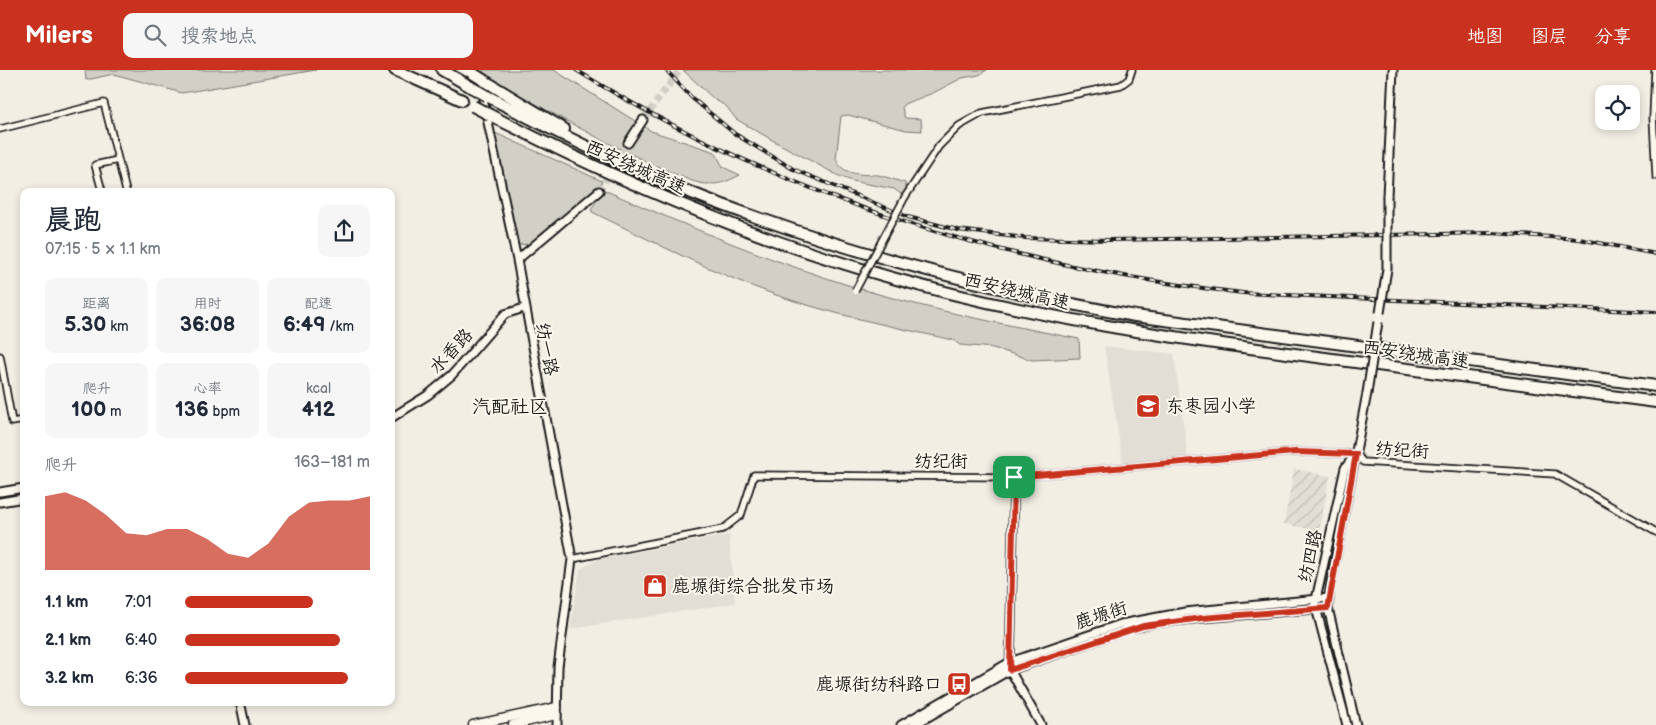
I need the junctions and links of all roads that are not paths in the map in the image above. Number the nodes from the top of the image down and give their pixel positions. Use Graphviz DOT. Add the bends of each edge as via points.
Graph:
graph roads {
  1 [pos="395,70"];
  2 [pos="412,70"];
  3 [pos="442,70"];
  4 [pos="471,70"];
  5 [pos="1132,70"];
  6 [pos="1393,70"];
  7 [pos="1655,70"];
  8 [pos="462,100"];
  9 [pos="643,120"];
  10 [pos="0,129"];
  11 [pos="628,143"];
  12 [pos="118,160"];
  13 [pos="616,160"];
  14 [pos="1656,176"];
  15 [pos="101,188"];
  16 [pos="125,188"];
  17 [pos="599,191"];
  18 [pos="516,260"];
  19 [pos="855,291"];
  20 [pos="524,308"];
  21 [pos="0,356"];
  22 [pos="1656,386"];
  23 [pos="1656,402"];
  24 [pos="395,415"];
  25 [pos="20,421"];
  26 [pos="1356,454"];
  27 [pos="1014,477"];
  28 [pos="20,489"];
  29 [pos="0,492"];
  30 [pos="20,499"];
  31 [pos="0,502"];
  32 [pos="1656,532"];
  33 [pos="572,559"];
  34 [pos="1329,598"];
  35 [pos="1316,600"];
  36 [pos="1328,608"];
  37 [pos="1316,609"];
  38 [pos="1010,666"];
  39 [pos="241,706"];
  40 [pos="556,711"];
  41 [pos="245,725"];
  42 [pos="473,725"];
  43 [pos="513,725"];
  44 [pos="556,725"];
  45 [pos="901,725"];
  46 [pos="914,725"];
  47 [pos="1041,725"];
  48 [pos="1348,725"];
  49 [pos="1356,725"];
  1 -- 8 [label="highway"];
  2 -- 8 [label="highway, 西安绕城高速"];
  3 -- 13 [label="highway, 西安绕城高速, bridge"];
  4 -- 13 [label="highway, bridge"];
  4 -- 18 [label="street, 纺一路"];
  5 -- 19 [label="street, bridge" via="1121,85 982,113 959,126 939,146 905,197"];
  6 -- 26 [label="street, 纺四路, bridge" via="1387,269"];
  7 -- 14 [label="street"];
  8 -- 23 [label="highway, 西安绕城高速, bridge" via="563,153 674,202 889,277 994,304 1208,342"];
  9 -- 11 [label="street"];
  10 -- 12 [label="street" via="104,102"];
  12 -- 15 [label="street" via="95,165"];
  12 -- 16 [label="street"];
  13 -- 22 [label="highway, 西安绕城高速" via="712,201 797,232 888,261 1001,290 1229,330"];
  17 -- 18 [label="street"];
  18 -- 20 [label="street, 纺一路"];
  20 -- 24 [label="street, 水香路" via="505,314 452,375 428,395"];
  20 -- 33 [label="street, 纺一路"];
  21 -- 25 [label="street" via="12,422"];
  26 -- 27 [label="street, 纺纪街" via="1295,452"];
  26 -- 32 [label="street, 纺纪街" via="1363,462 1555,474"];
  26 -- 34 [label="street, 纺四路"];
  26 -- 35 [label="street, 纺四路" via="1345,468"];
  27 -- 33 [label="street, 纺纪街" via="754,475 741,515 723,529"];
  27 -- 38 [label="street"];
  28 -- 29 [label="street"];
  30 -- 31 [label="street"];
  33 -- 40 [label="street, 纺一路" via="558,668"];
  34 -- 35 [label="street, 鹿塬街"];
  34 -- 36 [label="street, 纺四路"];
  35 -- 37 [label="street, 纺四路"];
  35 -- 38 [label="street, 鹿塬街" via="1142,618"];
  36 -- 37 [label="street, 鹿塬街"];
  36 -- 49 [label="street, 纺四路"];
  37 -- 38 [label="street, 鹿塬街" via="1143,626"];
  37 -- 48 [label="street, 纺四路"];
  38 -- 45 [label="street, 鹿塬街"];
  38 -- 46 [label="street, 鹿塬街"];
  38 -- 47 [label="street"];
  39 -- 41 [label="street"];
  40 -- 42 [label="main road"];
  40 -- 43 [label="main road"];
  40 -- 44 [label="street, 纺一路"];
}
